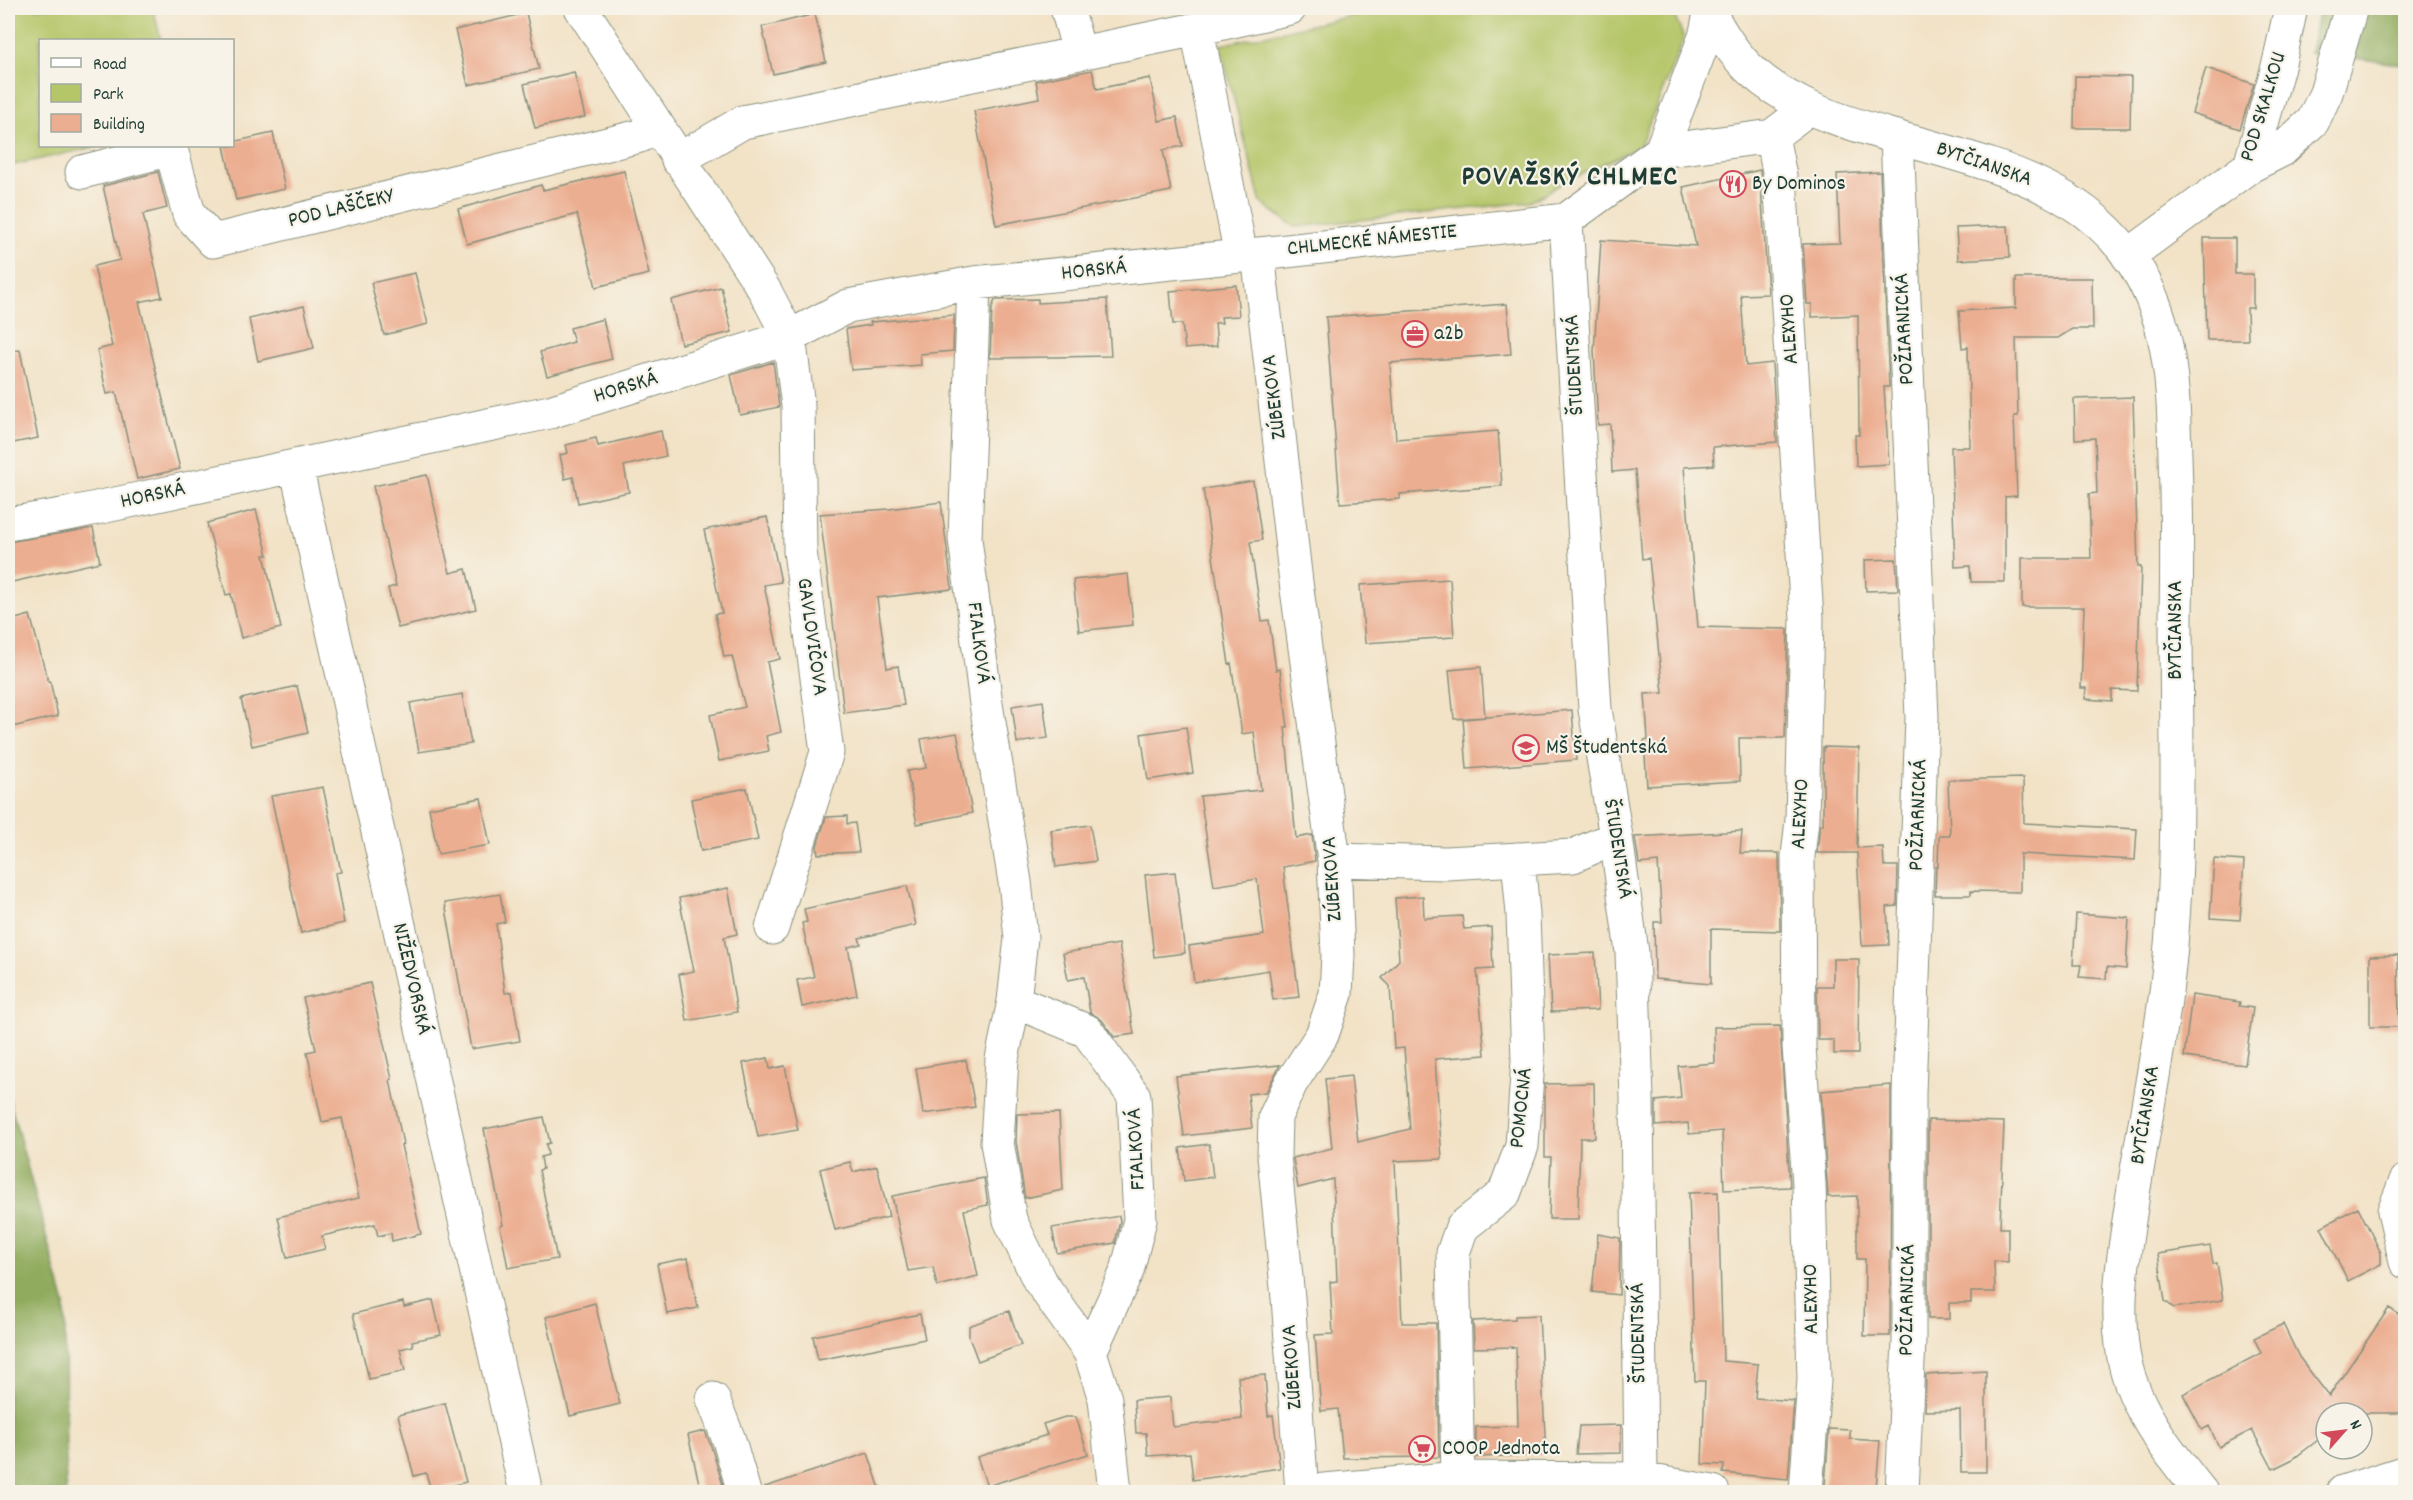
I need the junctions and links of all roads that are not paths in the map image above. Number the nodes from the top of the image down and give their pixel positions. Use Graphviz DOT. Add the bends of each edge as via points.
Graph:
graph roads {
  1 [pos="581,8"];
  2 [pos="1067,8"];
  3 [pos="1290,8"];
  4 [pos="2291,8"];
  5 [pos="2351,8"];
  6 [pos="1709,11"];
  7 [pos="1197,29"];
  8 [pos="1079,52"];
  9 [pos="1809,108"];
  10 [pos="656,126"];
  11 [pos="1772,136"];
  12 [pos="1897,137"];
  13 [pos="1661,151"];
  14 [pos="678,160"];
  15 [pos="2250,166"];
  16 [pos="82,172"];
  17 [pos="1566,220"];
  18 [pos="1249,255"];
  19 [pos="2128,256"];
  20 [pos="974,283"];
  21 [pos="789,337"];
  22 [pos="296,466"];
  23 [pos="8,524"];
  24 [pos="1616,837"];
  25 [pos="1518,859"];
  26 [pos="1334,860"];
  27 [pos="772,928"];
  28 [pos="1014,1001"];
  29 [pos="2406,1181"];
  30 [pos="2406,1262"];
  31 [pos="1090,1352"];
  32 [pos="713,1399"];
  33 [pos="2406,1472"];
  34 [pos="1458,1478"];
  35 [pos="1641,1479"];
  36 [pos="526,1492"];
  37 [pos="744,1492"];
  38 [pos="1115,1492"];
  39 [pos="1302,1492"];
  40 [pos="1713,1492"];
  41 [pos="1806,1492"];
  42 [pos="1902,1492"];
  43 [pos="2201,1492"];
  44 [pos="2343,1492"];
  1 -- 10 [label="street"];
  2 -- 8 [label="street"];
  3 -- 7 [label="street"];
  4 -- 15 [label="street, POD SKALKOU"];
  5 -- 15 [label="street" via="2326,93 2313,121 2282,150"];
  6 -- 9 [label="street, BYTČIANSKA" via="1731,47 1752,71"];
  6 -- 13 [label="street" via="1704,38"];
  7 -- 8 [label="street"];
  7 -- 18 [label="street"];
  8 -- 14 [label="street" via="743,122"];
  9 -- 11 [label="street"];
  9 -- 12 [label="street, BYTČIANSKA"];
  10 -- 14 [label="street"];
  10 -- 16 [label="street, POD LAŠČEKY" via="640,135 213,241 189,214 171,149"];
  11 -- 13 [label="street"];
  11 -- 41 [label="street, ALEXYHO" via="1780,187 1807,619 1798,856 1799,1047 1809,1184 1814,1380"];
  12 -- 19 [label="street, BYTČIANSKA" via="2012,171 2046,187 2110,232"];
  12 -- 42 [label="street, POŽIARNICKÁ" via="1922,717 1909,1094 1909,1341"];
  13 -- 17 [label="street, CHLMECKÉ NÁMESTIE"];
  14 -- 21 [label="street" via="765,291"];
  15 -- 19 [label="street, POD SKALKOU"];
  17 -- 18 [label="street, CHLMECKÉ NÁMESTIE"];
  17 -- 24 [label="street, ŠTUDENTSKÁ" via="1595,709"];
  18 -- 20 [label="street, HORSKÁ"];
  18 -- 26 [label="street, ZÚBEKOVA"];
  19 -- 43 [label="street, BYTČIANSKA" via="2146,286 2163,332 2174,394 2176,831 2166,989 2126,1244 2120,1295 2121,1344 2133,1389 2145,1413"];
  20 -- 21 [label="street, HORSKÁ" via="848,306"];
  20 -- 28 [label="street, FIALKOVÁ" via="965,539 1021,938"];
  21 -- 22 [label="street, HORSKÁ" via="550,412"];
  21 -- 27 [label="street, GAVLOVIČOVA" via="798,406 800,551 827,752"];
  22 -- 23 [label="street, HORSKÁ"];
  22 -- 36 [label="street, NIŽEDVORSKÁ"];
  24 -- 25 [label="street" via="1573,856"];
  24 -- 35 [label="street, ŠTUDENTSKÁ" via="1632,963"];
  25 -- 26 [label="street" via="1446,863"];
  25 -- 34 [label="street, POMOCNÁ" via="1528,1061 1522,1146 1504,1194 1462,1227 1453,1253"];
  26 -- 39 [label="street, ZÚBEKOVA" via="1336,994 1322,1035 1291,1083 1275,1118 1274,1156"];
  28 -- 31 [label="street, FIALKOVÁ" via="1002,1059 997,1143 1010,1220 1040,1280"];
  28 -- 31 [label="street, FIALKOVÁ" via="1087,1031 1134,1096 1140,1220 1127,1271"];
  29 -- 30 [label="street" via="2394,1211"];
  31 -- 38 [label="street, FIALKOVÁ" via="1105,1399"];
  32 -- 37 [label="street"];
  33 -- 44 [label="street"];
  34 -- 35 [label="street"];
  34 -- 39 [label="street"];
  35 -- 40 [label="street"];
}
